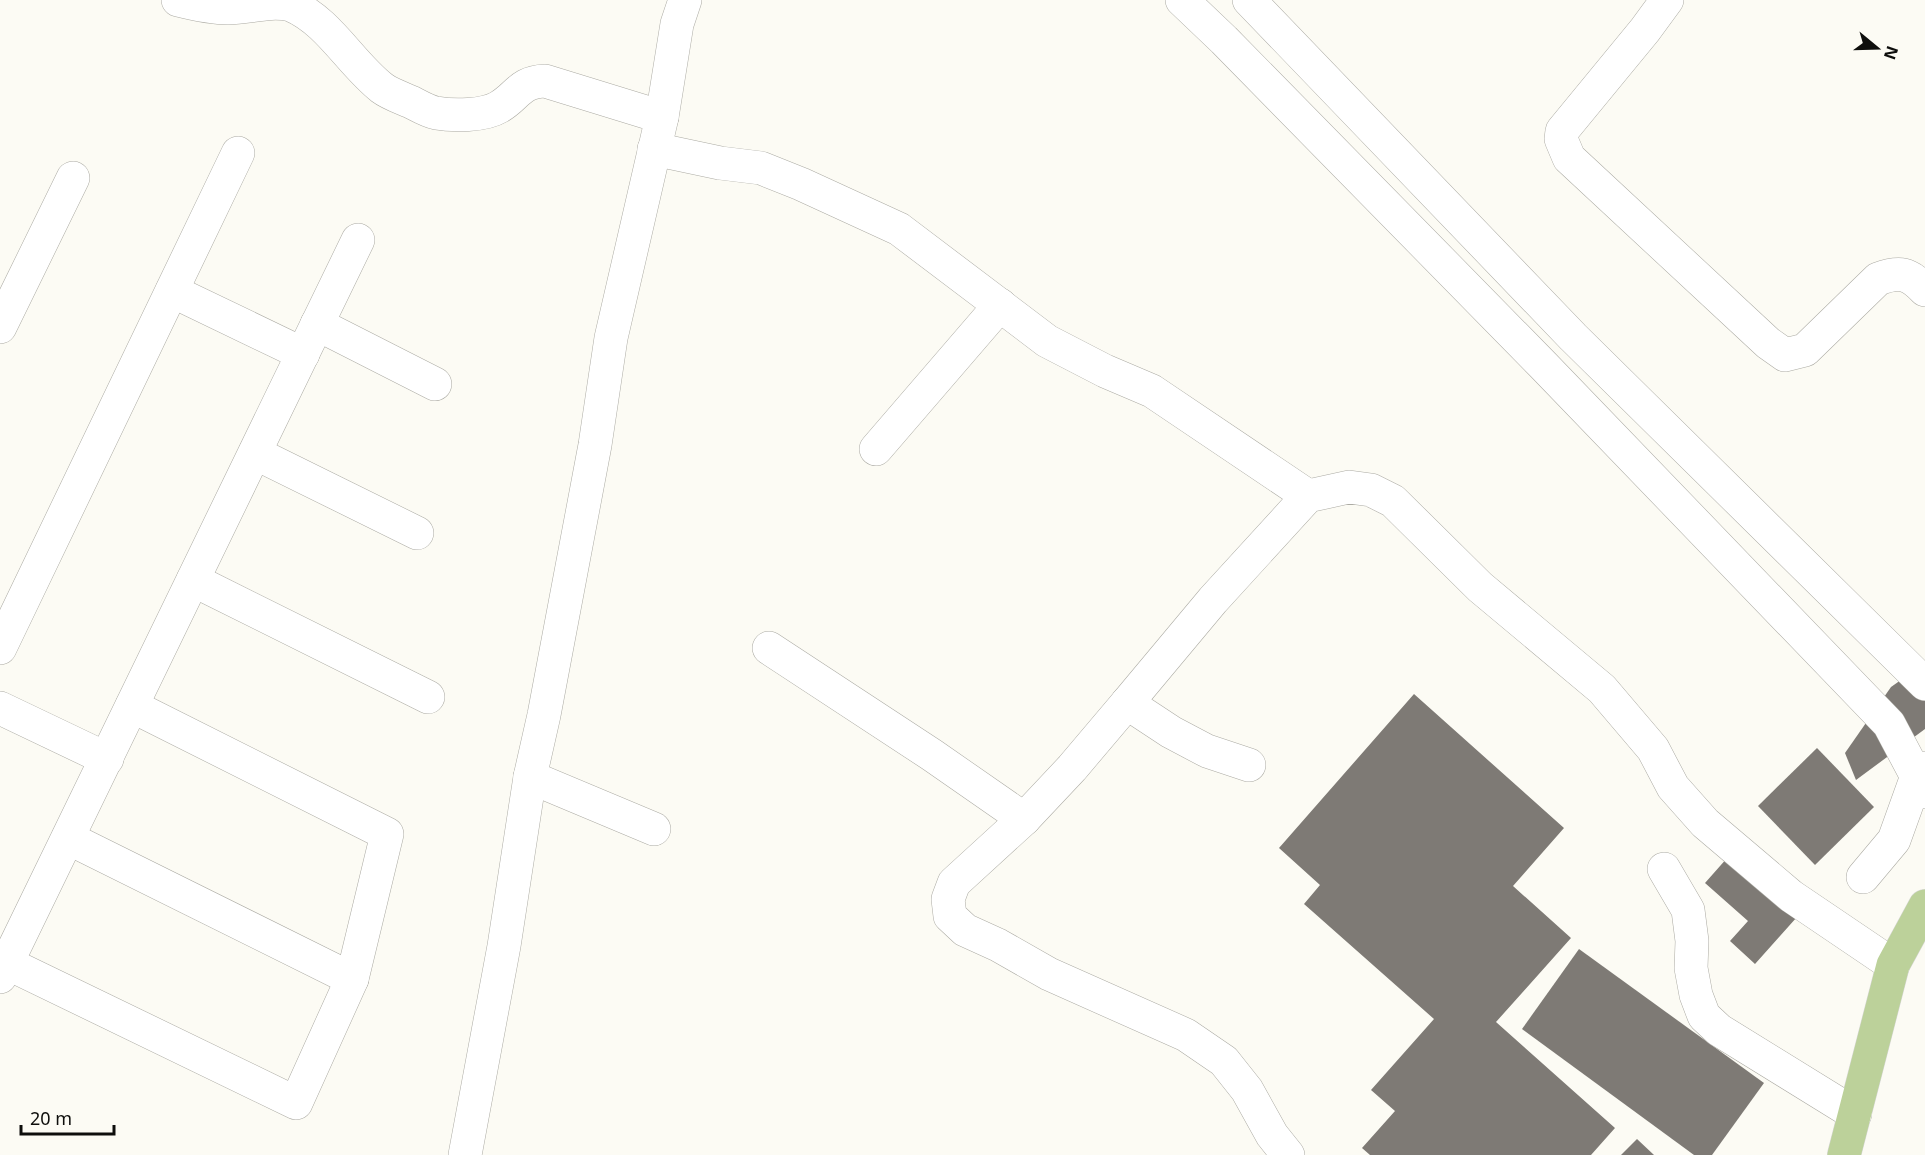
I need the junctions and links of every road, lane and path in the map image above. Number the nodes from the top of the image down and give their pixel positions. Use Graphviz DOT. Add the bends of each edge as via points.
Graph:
graph roads {
  1 [pos="178,0"];
  2 [pos="684,0"];
  3 [pos="1182,0"];
  4 [pos="1667,0"];
  5 [pos="1255,6"];
  6 [pos="1224,40"];
  7 [pos="662,117"];
  8 [pos="654,149"];
  9 [pos="238,153"];
  10 [pos="73,178"];
  11 [pos="358,240"];
  12 [pos="1925,290"];
  13 [pos="172,291"];
  14 [pos="1000,305"];
  15 [pos="317,324"];
  16 [pos="0,327"];
  17 [pos="1573,337"];
  18 [pos="303,354"];
  19 [pos="1543,365"];
  20 [pos="435,384"];
  21 [pos="876,449"];
  22 [pos="255,453"];
  23 [pos="1308,496"];
  24 [pos="417,533"];
  25 [pos="193,580"];
  26 [pos="0,648"];
  27 [pos="769,648"];
  28 [pos="1925,684"];
  29 [pos="428,698"];
  30 [pos="1127,703"];
  31 [pos="132,706"];
  32 [pos="0,708"];
  33 [pos="106,759"];
  34 [pos="1250,765"];
  35 [pos="530,777"];
  36 [pos="1922,779"];
  37 [pos="1024,819"];
  38 [pos="654,829"];
  39 [pos="68,838"];
  40 [pos="1664,869"];
  41 [pos="1863,877"];
  42 [pos="1925,906"];
  43 [pos="1893,965"];
  44 [pos="4,970"];
  45 [pos="352,979"];
  46 [pos="1854,1114"];
  47 [pos="465,1155"];
  48 [pos="1288,1155"];
  49 [pos="1844,1155"];
  1 -- 7 [label="street" via="230,8 267,2 290,4 325,29 383,89 434,113 470,115 498,107 520,88 533,81 545,81"];
  2 -- 7 [label="street"];
  3 -- 6 [label="street"];
  4 -- 12 [label="street" via="1562,131 1569,158 1785,355 1805,350 1878,279 1904,274"];
  5 -- 6 [label="street"];
  5 -- 17 [label="street"];
  6 -- 19 [label="street"];
  7 -- 8 [label="street"];
  8 -- 14 [label="street" via="761,168 801,184 899,230"];
  8 -- 35 [label="street" via="610,338 573,567"];
  9 -- 13 [label="street"];
  10 -- 16 [label="street"];
  11 -- 15 [label="street"];
  13 -- 18 [label="street"];
  13 -- 26 [label="street"];
  14 -- 21 [label="street"];
  14 -- 23 [label="street" via="1047,341 1152,391"];
  15 -- 18 [label="street"];
  15 -- 20 [label="street"];
  17 -- 19 [label="street"];
  17 -- 28 [label="street"];
  18 -- 22 [label="street"];
  19 -- 36 [label="street" via="1889,724"];
  22 -- 24 [label="street"];
  22 -- 25 [label="street"];
  23 -- 30 [label="street"];
  23 -- 43 [label="street" via="1348,487 1371,490 1393,501 1480,587 1602,689 1653,748 1673,787 1705,823 1791,896"];
  25 -- 29 [label="street"];
  25 -- 31 [label="street"];
  27 -- 37 [label="street"];
  30 -- 34 [label="street" via="1207,751"];
  30 -- 37 [label="street"];
  31 -- 33 [label="street"];
  31 -- 45 [label="street" via="387,834"];
  32 -- 33 [label="street"];
  33 -- 39 [label="street"];
  35 -- 38 [label="street"];
  35 -- 47 [label="street" via="504,946"];
  36 -- 41 [label="street" via="1894,840"];
  37 -- 48 [label="street" via="954,883 948,898 950,916 966,930 1048,974 1186,1035 1224,1061"];
  39 -- 44 [label="street"];
  39 -- 45 [label="street"];
  40 -- 46 [label="street" via="1688,910 1691,968 1704,1016 1719,1030"];
  42 -- 43 [label="main road"];
  43 -- 46 [label="main road"];
  44 -- 45 [label="street" via="296,1103"];
  46 -- 49 [label="main road"];
}
